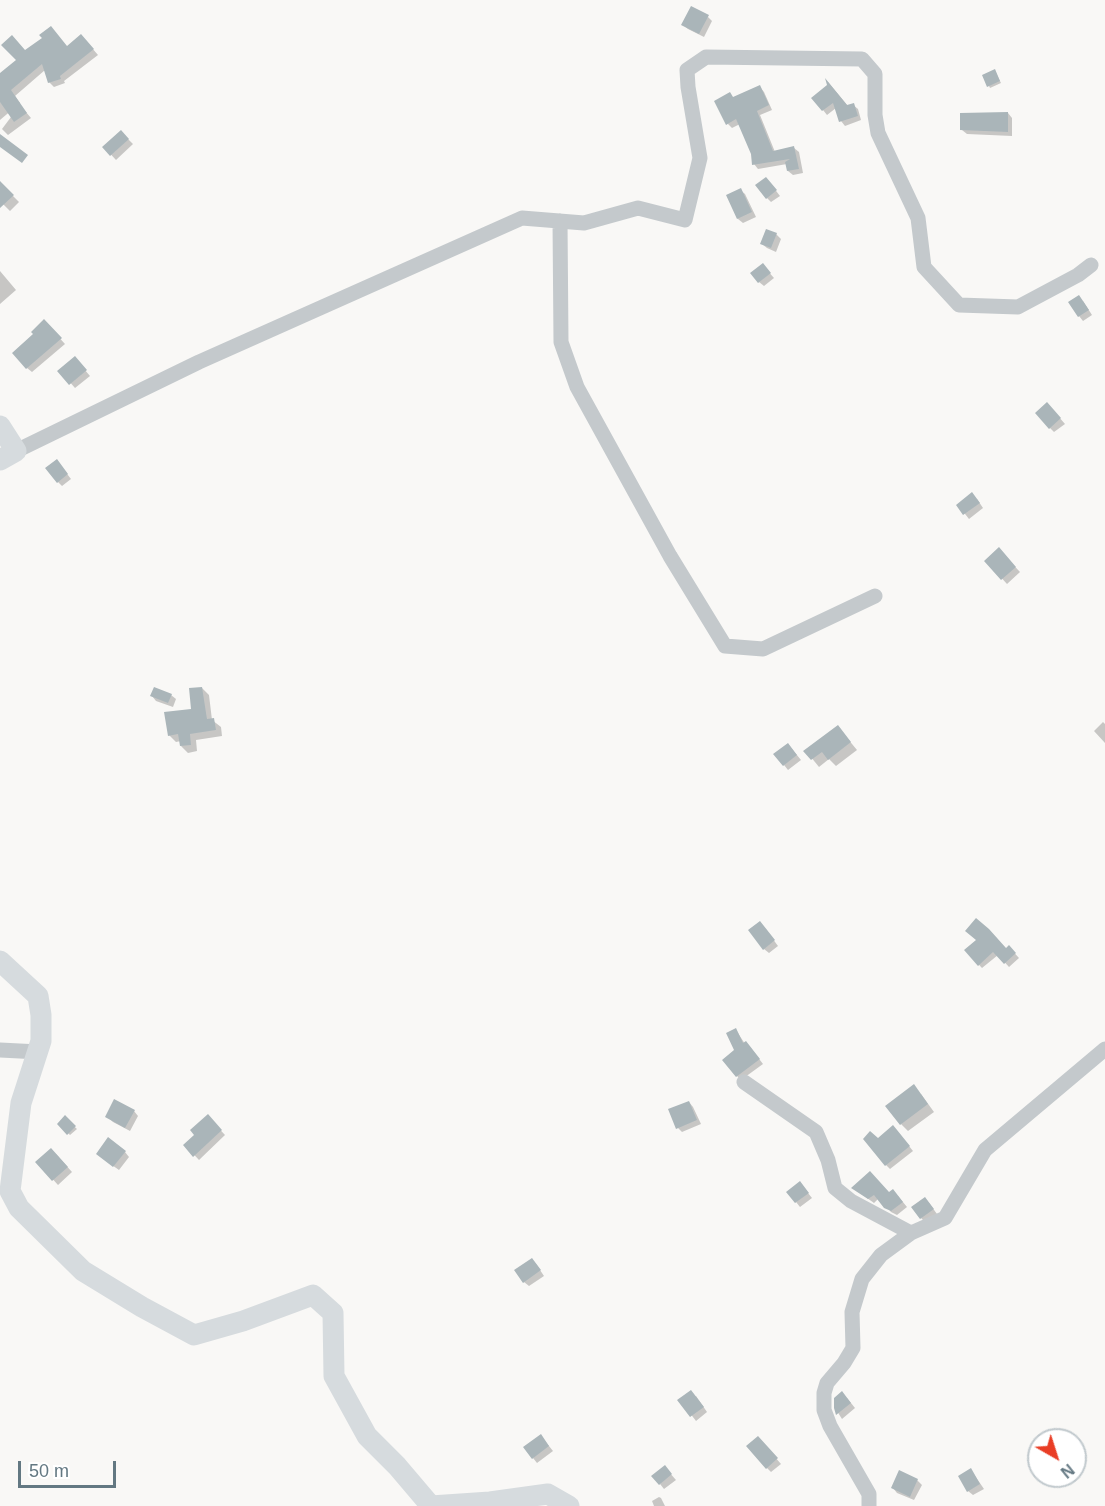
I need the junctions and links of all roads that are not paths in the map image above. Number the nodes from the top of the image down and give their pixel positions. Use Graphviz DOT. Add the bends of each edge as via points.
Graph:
graph roads {
  1 [pos="560,221"];
  2 [pos="1091,265"];
  3 [pos="0,426"];
  4 [pos="8,455"];
  5 [pos="874,596"];
  6 [pos="0,961"];
  7 [pos="1105,1049"];
  8 [pos="0,1050"];
  9 [pos="39,1052"];
  10 [pos="744,1082"];
  11 [pos="5,1193"];
  12 [pos="911,1233"];
  13 [pos="431,1506"];
  14 [pos="569,1506"];
  15 [pos="868,1506"];
  1 -- 2 [label="street" via="584,223 638,208 685,220 700,158 687,70 706,57 862,59 875,74 878,133 918,218 924,267 959,305 1018,307"];
  1 -- 4 [label="street" via="522,218 199,362"];
  1 -- 5 [label="street" via="561,342 577,387 670,556 725,646 763,649"];
  3 -- 4 [label="main road"];
  6 -- 9 [label="main road" via="38,996"];
  7 -- 12 [label="street" via="985,1150 945,1218"];
  8 -- 9 [label="street"];
  9 -- 11 [label="main road" via="21,1103"];
  10 -- 12 [label="street" via="816,1132 835,1188 851,1201"];
  11 -- 13 [label="main road" via="83,1271 194,1335 313,1295 333,1313 334,1376 367,1436"];
  12 -- 15 [label="street" via="881,1255 862,1279 852,1312 853,1348 824,1393 824,1410 869,1494"];
  13 -- 14 [label="main road" via="548,1494"];
}
